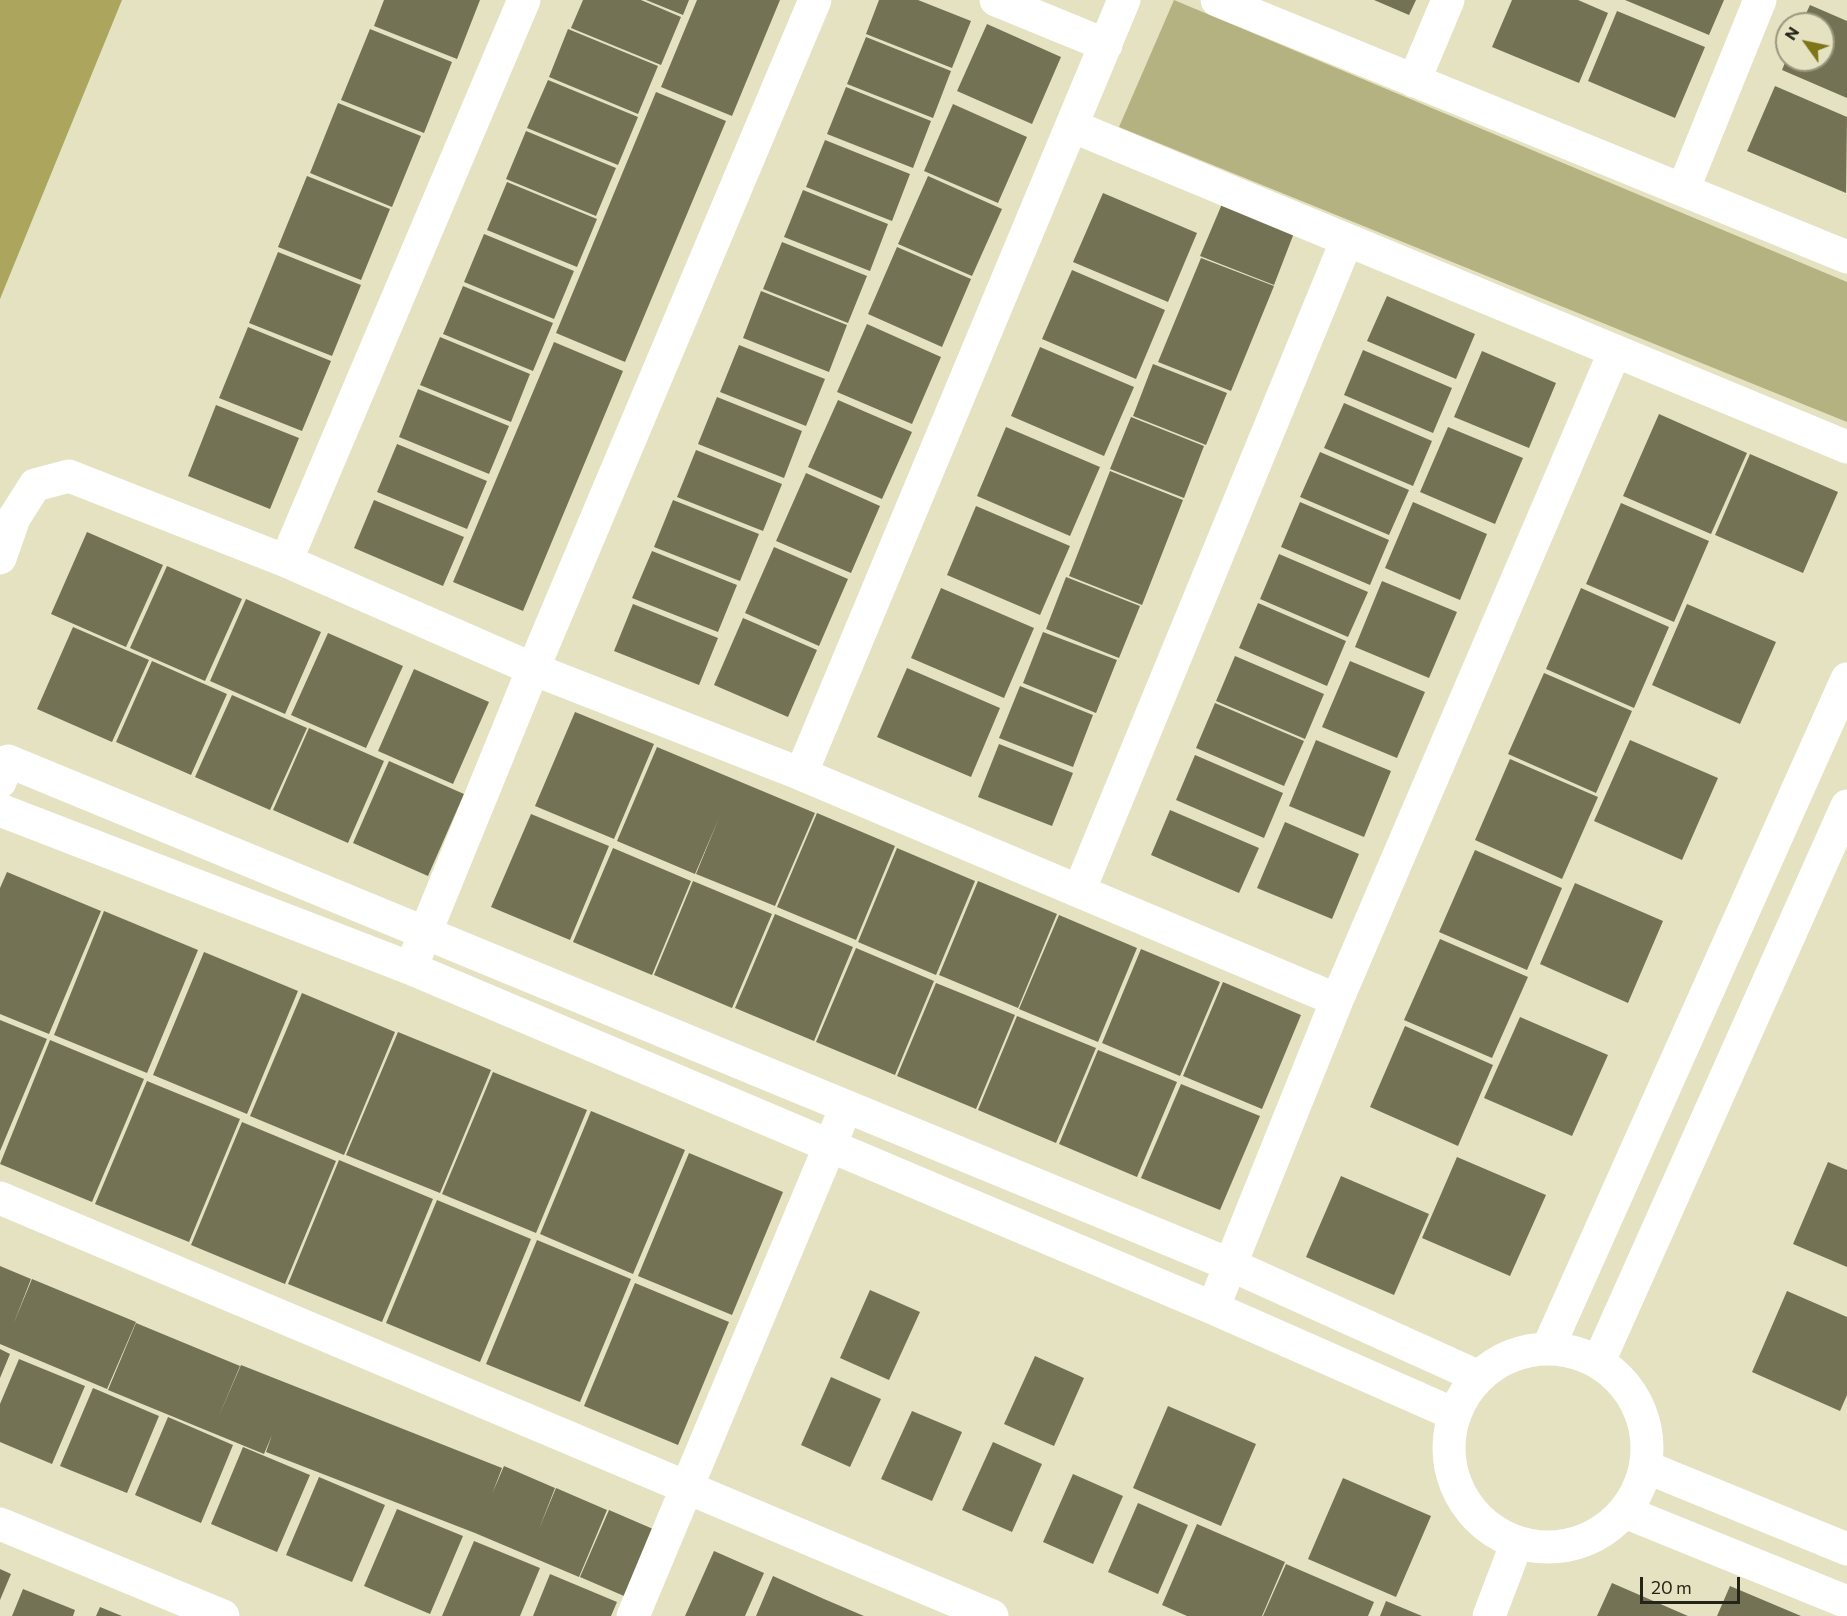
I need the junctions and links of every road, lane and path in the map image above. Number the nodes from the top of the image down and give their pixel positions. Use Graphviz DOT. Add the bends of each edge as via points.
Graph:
graph roads {
  1 [pos="524,0"];
  2 [pos="815,0"];
  3 [pos="996,0"];
  4 [pos="1124,0"];
  5 [pos="1217,0"];
  6 [pos="1448,0"];
  7 [pos="1760,0"];
  8 [pos="1106,45"];
  9 [pos="1414,81"];
  10 [pos="1072,126"];
  11 [pos="1683,190"];
  12 [pos="1347,240"];
  13 [pos="1847,257"];
  14 [pos="1615,351"];
  15 [pos="1847,447"];
  16 [pos="0,558"];
  17 [pos="286,561"];
  18 [pos="533,669"];
  19 [pos="1847,679"];
  20 [pos="4,772"];
  21 [pos="801,774"];
  22 [pos="1847,806"];
  23 [pos="0,810"];
  24 [pos="1079,891"];
  25 [pos="425,933"];
  26 [pos="411,968"];
  27 [pos="1337,1000"];
  28 [pos="847,1106"];
  29 [pos="830,1145"];
  30 [pos="0,1198"];
  31 [pos="1231,1264"];
  32 [pos="1213,1308"];
  33 [pos="1548,1348"];
  34 [pos="1599,1361"];
  35 [pos="1479,1377"];
  36 [pos="1454,1414"];
  37 [pos="1646,1467"];
  38 [pos="687,1486"];
  39 [pos="1625,1512"];
  40 [pos="0,1524"];
  41 [pos="1516,1545"];
  42 [pos="1847,1549"];
  43 [pos="1847,1602"];
  44 [pos="223,1616"];
  45 [pos="633,1616"];
  46 [pos="992,1616"];
  47 [pos="1489,1616"];
  1 -- 17 [label="street"];
  2 -- 18 [label="street"];
  3 -- 8 [label="street"];
  4 -- 8 [label="street"];
  5 -- 9 [label="street"];
  6 -- 9 [label="street"];
  7 -- 11 [label="street"];
  8 -- 10 [label="street"];
  9 -- 11 [label="street"];
  10 -- 12 [label="street"];
  10 -- 21 [label="street"];
  11 -- 13 [label="street"];
  12 -- 14 [label="street"];
  12 -- 24 [label="street"];
  14 -- 15 [label="street"];
  14 -- 27 [label="street"];
  16 -- 17 [label="street" via="14,518 35,485 69,476"];
  17 -- 18 [label="street"];
  18 -- 21 [label="street"];
  18 -- 25 [label="street"];
  19 -- 33 [label="street"];
  20 -- 25 [label="street"];
  21 -- 24 [label="street"];
  22 -- 34 [label="street"];
  23 -- 26 [label="street"];
  24 -- 27 [label="street"];
  25 -- 26 [label="street"];
  25 -- 28 [label="street"];
  26 -- 29 [label="street"];
  27 -- 31 [label="street"];
  28 -- 29 [label="street"];
  28 -- 31 [label="street"];
  29 -- 32 [label="street"];
  29 -- 38 [label="street"];
  30 -- 38 [label="street"];
  31 -- 32 [label="street"];
  31 -- 35 [label="street"];
  32 -- 36 [label="street"];
  33 -- 34 [label="street" via="1574,1351"];
  33 -- 35 [label="street" via="1507,1358"];
  34 -- 37 [label="street" via="1622,1381 1639,1407 1647,1436"];
  35 -- 36 [label="street"];
  36 -- 41 [label="street" via="1448,1443 1451,1472 1462,1499 1480,1522"];
  37 -- 39 [label="street" via="1639,1491"];
  37 -- 42 [label="street"];
  38 -- 45 [label="street"];
  38 -- 46 [label="street"];
  39 -- 41 [label="street" via="1600,1534 1569,1546"];
  39 -- 43 [label="street"];
  40 -- 44 [label="street"];
  41 -- 47 [label="street"];
}
